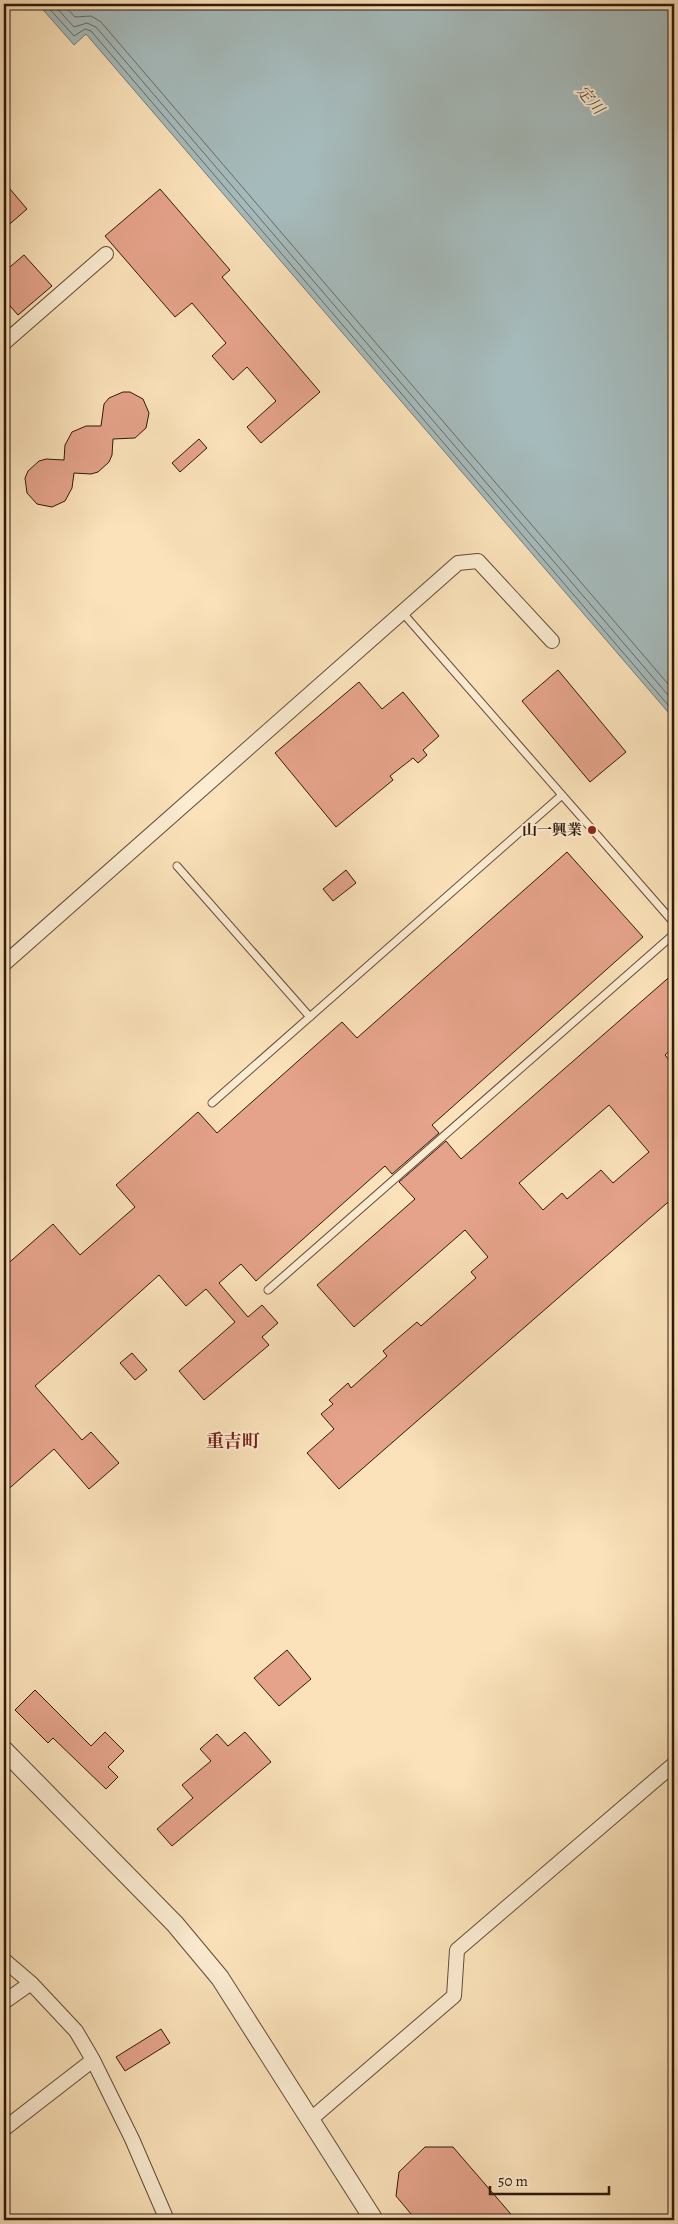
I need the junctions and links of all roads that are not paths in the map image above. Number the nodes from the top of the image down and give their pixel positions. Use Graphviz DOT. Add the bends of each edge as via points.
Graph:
graph roads {
  1 [pos="106,254"];
  2 [pos="4,343"];
  3 [pos="402,612"];
  4 [pos="552,641"];
  5 [pos="562,795"];
  6 [pos="177,866"];
  7 [pos="674,923"];
  8 [pos="674,934"];
  9 [pos="4,964"];
  10 [pos="310,1017"];
  11 [pos="212,1103"];
  12 [pos="268,1290"];
  13 [pos="4,1750"];
  14 [pos="674,1764"];
  15 [pos="4,1960"];
  16 [pos="30,1983"];
  17 [pos="4,2002"];
  18 [pos="93,2060"];
  19 [pos="311,2119"];
  20 [pos="4,2130"];
  21 [pos="162,2218"];
  22 [pos="374,2220"];
  1 -- 2 [label="street"];
  3 -- 4 [label="street" via="458,563 478,561"];
  3 -- 5 [label="lane"];
  3 -- 9 [label="street"];
  5 -- 7 [label="lane"];
  5 -- 10 [label="lane"];
  6 -- 10 [label="lane"];
  8 -- 12 [label="lane"];
  10 -- 11 [label="lane"];
  13 -- 19 [label="street" via="175,1924 220,1978"];
  14 -- 19 [label="street" via="457,1950 454,1996"];
  15 -- 16 [label="street"];
  16 -- 17 [label="street"];
  16 -- 18 [label="street" via="76,2031"];
  18 -- 20 [label="street"];
  18 -- 21 [label="street" via="132,2139"];
  19 -- 22 [label="street"];
}
